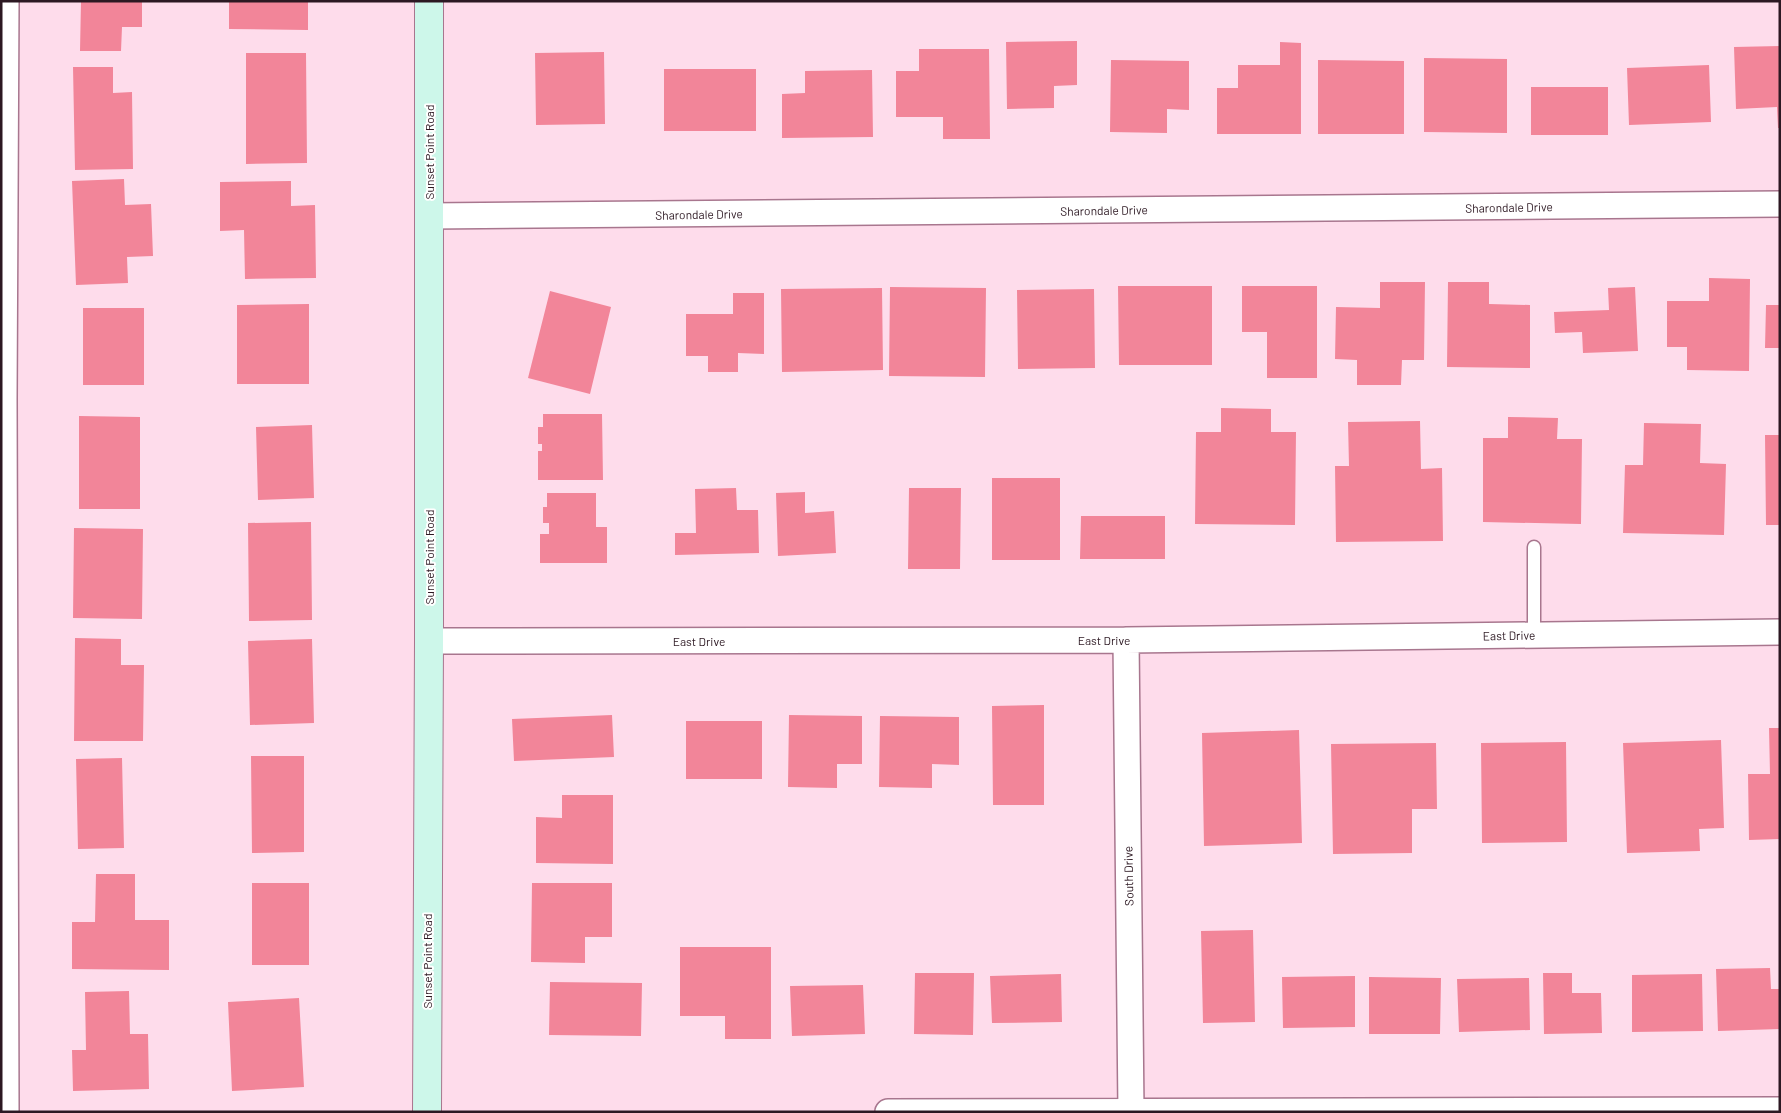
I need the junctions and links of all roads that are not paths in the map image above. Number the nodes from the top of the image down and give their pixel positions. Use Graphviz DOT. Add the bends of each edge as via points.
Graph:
graph roads {
  1 [pos="6,1"];
  2 [pos="428,1"];
  3 [pos="1780,204"];
  4 [pos="429,216"];
  5 [pos="3,399"];
  6 [pos="1534,547"];
  7 [pos="1780,632"];
  8 [pos="1534,635"];
  9 [pos="1126,640"];
  10 [pos="429,641"];
  11 [pos="1780,1110"];
  12 [pos="1131,1111"];
  13 [pos="6,1112"];
  14 [pos="427,1112"];
  15 [pos="888,1112"];
  1 -- 5 [label="street"];
  2 -- 4 [label="main road, Sunset Point Road"];
  3 -- 4 [label="street, Sharondale Drive"];
  4 -- 10 [label="main road, Sunset Point Road"];
  5 -- 13 [label="street"];
  6 -- 8 [label="lane"];
  7 -- 8 [label="street, East Drive"];
  8 -- 9 [label="street, East Drive"];
  9 -- 10 [label="street, East Drive"];
  9 -- 12 [label="street, South Drive"];
  10 -- 14 [label="main road, Sunset Point Road"];
  11 -- 12 [label="street"];
  12 -- 15 [label="street"];
}
